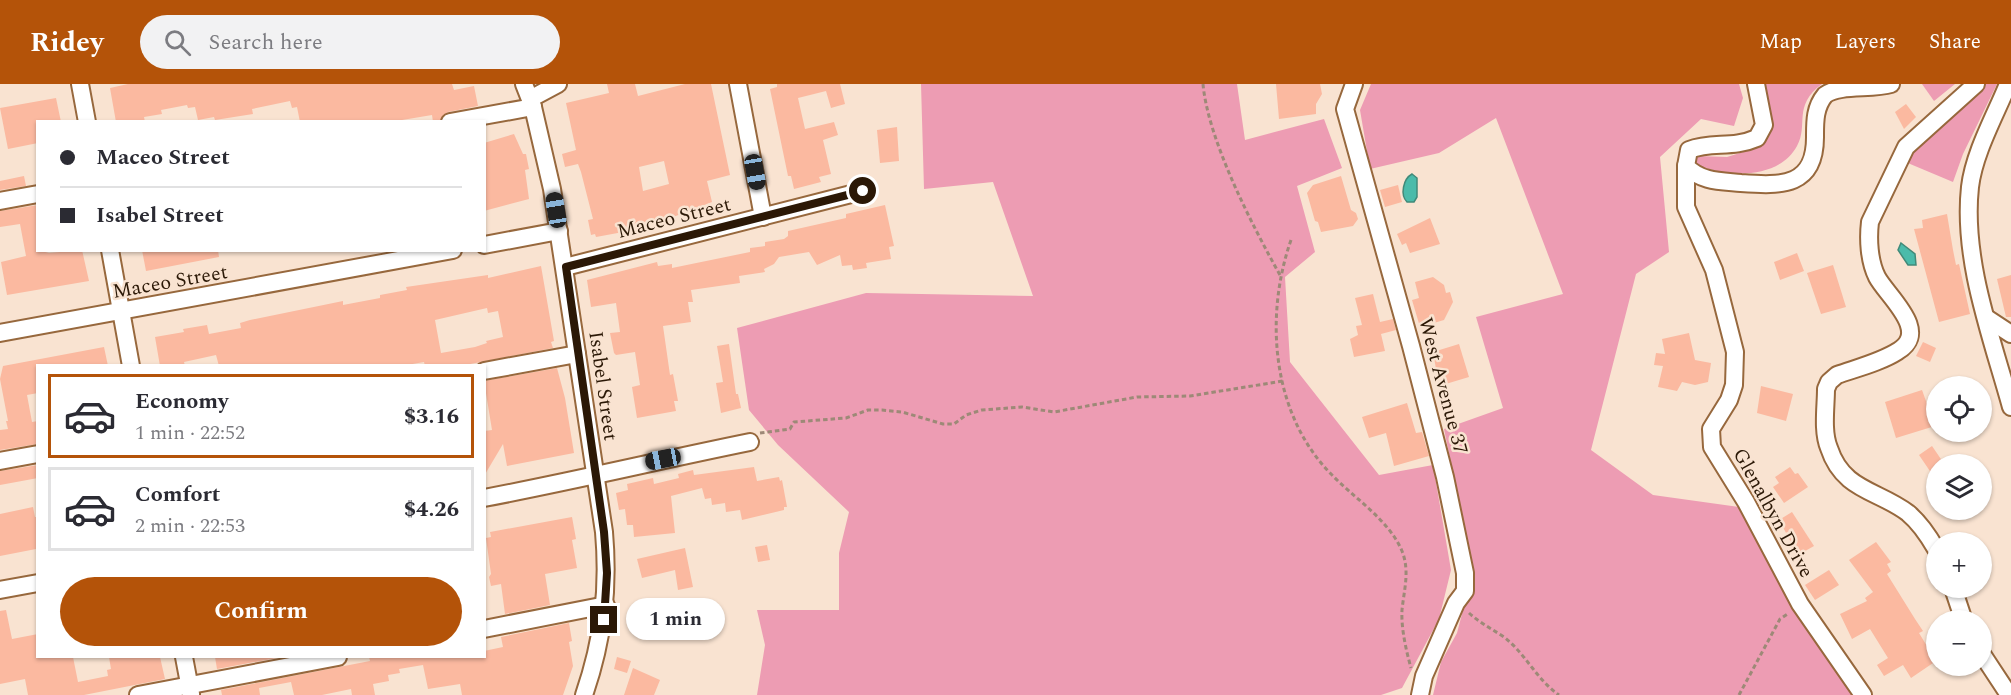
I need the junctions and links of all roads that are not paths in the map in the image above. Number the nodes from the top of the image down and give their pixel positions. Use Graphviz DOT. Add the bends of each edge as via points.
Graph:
graph roads {
  1 [pos="80,84"];
  2 [pos="558,84"];
  3 [pos="738,84"];
  4 [pos="1354,84"];
  5 [pos="1756,84"];
  6 [pos="1891,84"];
  7 [pos="1976,84"];
  8 [pos="2008,84"];
  9 [pos="529,97"];
  10 [pos="87,120"];
  11 [pos="456,120"];
  12 [pos="1686,166"];
  13 [pos="863,191"];
  14 [pos="36,194"];
  15 [pos="0,201"];
  16 [pos="763,217"];
  17 [pos="559,231"];
  18 [pos="486,244"];
  19 [pos="110,252"];
  20 [pos="442,252"];
  21 [pos="566,267"];
  22 [pos="120,312"];
  23 [pos="1988,319"];
  24 [pos="0,333"];
  25 [pos="2011,334"];
  26 [pos="577,354"];
  27 [pos="131,364"];
  28 [pos="486,371"];
  29 [pos="2011,407"];
  30 [pos="750,442"];
  31 [pos="36,454"];
  32 [pos="0,461"];
  33 [pos="595,477"];
  34 [pos="486,498"];
  35 [pos="1926,532"];
  36 [pos="36,583"];
  37 [pos="0,590"];
  38 [pos="606,605"];
  39 [pos="486,629"];
  40 [pos="184,658"];
  41 [pos="334,658"];
  42 [pos="1992,669"];
  43 [pos="190,690"];
  44 [pos="1420,692"];
  45 [pos="138,695"];
  46 [pos="584,695"];
  47 [pos="1863,695"];
  48 [pos="2009,695"];
  1 -- 10 [label="street"];
  2 -- 9 [label="street"];
  3 -- 16 [label="street"];
  4 -- 44 [label="street, West Avenue 37" via="1345,109 1414,356 1463,559 1465,591 1456,603"];
  5 -- 12 [label="street" via="1764,125 1757,138 1742,145 1705,144 1689,150"];
  6 -- 12 [label="street" via="1842,86 1825,95 1815,116 1815,146 1808,165 1801,176 1788,183 1766,185 1706,179"];
  7 -- 35 [label="street" via="1906,147 1870,222 1874,267 1880,282 1906,316 1908,339 1897,352 1837,375 1826,389 1828,447 1843,474 1872,495 1908,513"];
  8 -- 23 [label="street" via="1970,186 1972,254"];
  9 -- 11 [label="street"];
  9 -- 17 [label="street, Isabel Street" via="545,152"];
  12 -- 47 [label="street, Glenalbyn Drive" via="1686,207 1714,270 1736,360 1729,400 1711,429 1712,447 1800,604"];
  13 -- 16 [label="street, Maceo Street"];
  14 -- 15 [label="street"];
  16 -- 21 [label="street, Maceo Street"];
  17 -- 18 [label="street"];
  17 -- 21 [label="street, Isabel Street"];
  19 -- 22 [label="street"];
  20 -- 22 [label="street, Maceo Street"];
  21 -- 26 [label="street, Isabel Street"];
  22 -- 24 [label="street, Maceo Street"];
  22 -- 27 [label="street"];
  23 -- 25 [label="street"];
  23 -- 29 [label="street"];
  26 -- 28 [label="street"];
  26 -- 33 [label="street, Isabel Street"];
  30 -- 33 [label="street" via="620,468"];
  31 -- 32 [label="street"];
  33 -- 34 [label="street"];
  33 -- 38 [label="street, Isabel Street" via="604,532"];
  36 -- 37 [label="street"];
  38 -- 39 [label="street"];
  38 -- 46 [label="street, Isabel Street"];
  40 -- 43 [label="street"];
  41 -- 43 [label="street"];
  42 -- 48 [label="street"];
  43 -- 45 [label="street"];
}
